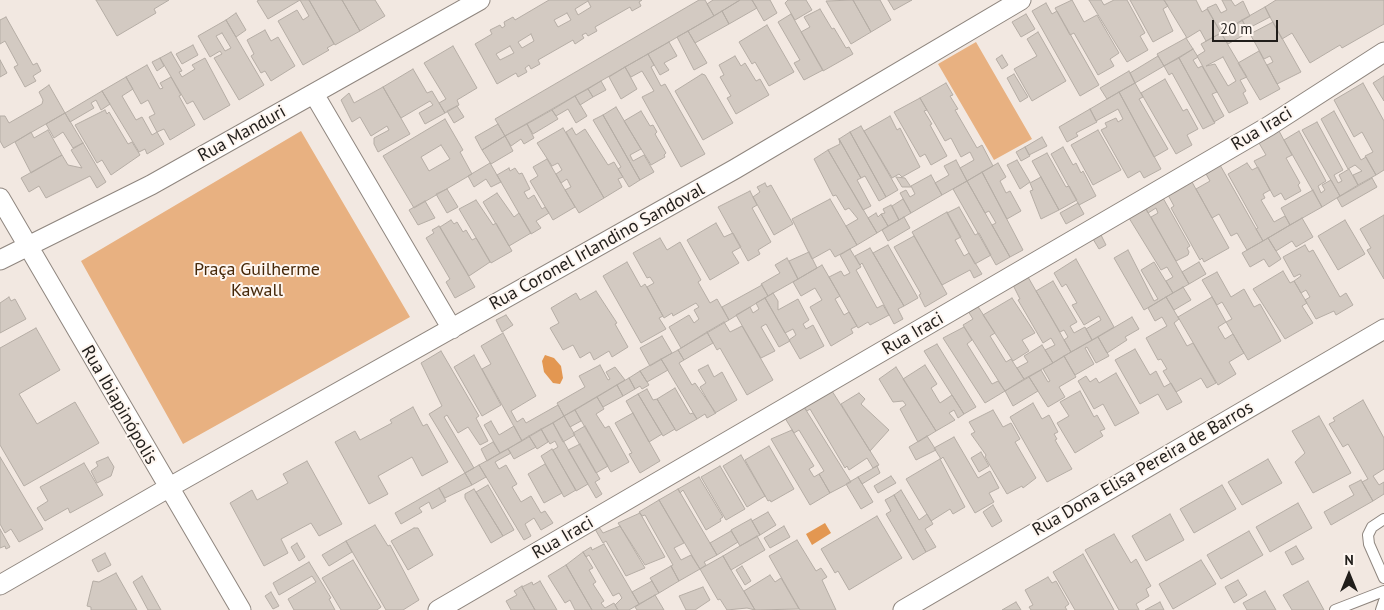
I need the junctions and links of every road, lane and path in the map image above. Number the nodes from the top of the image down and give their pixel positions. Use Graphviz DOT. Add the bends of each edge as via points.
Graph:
graph roads {
  1 [pos="480,0"];
  2 [pos="1021,0"];
  3 [pos="1384,52"];
  4 [pos="314,94"];
  5 [pos="0,198"];
  6 [pos="26,246"];
  7 [pos="0,260"];
  8 [pos="452,329"];
  9 [pos="1384,329"];
  10 [pos="168,488"];
  11 [pos="1384,519"];
  12 [pos="1384,578"];
  13 [pos="0,585"];
  14 [pos="1384,591"];
  15 [pos="1384,601"];
  16 [pos="241,610"];
  17 [pos="438,610"];
  18 [pos="903,610"];
  19 [pos="1335,610"];
  20 [pos="1381,610"];
  1 -- 4 [label="street, Rua Manduri"];
  2 -- 8 [label="street, Rua Coronel Irlandino Sandoval" via="735,169"];
  3 -- 17 [label="street, Rua Iraci" via="1252,136"];
  4 -- 6 [label="street, Rua Manduri" via="151,185"];
  4 -- 8 [label="street"];
  5 -- 6 [label="street, Rua Ibiapinópolis"];
  6 -- 7 [label="street, Rua Manduri"];
  6 -- 10 [label="street, Rua Ibiapinópolis"];
  8 -- 10 [label="street, Rua Coronel Irlandino Sandoval"];
  9 -- 18 [label="street, Rua Dona Elisa Pereira de Barros"];
  10 -- 13 [label="street, Rua Coronel Irlandino Sandoval"];
  10 -- 16 [label="street, Rua Ibiapinópolis"];
  11 -- 12 [label="lane" via="1372,527 1368,535"];
  14 -- 19 [label="lane"];
  15 -- 20 [label="lane"];
}
